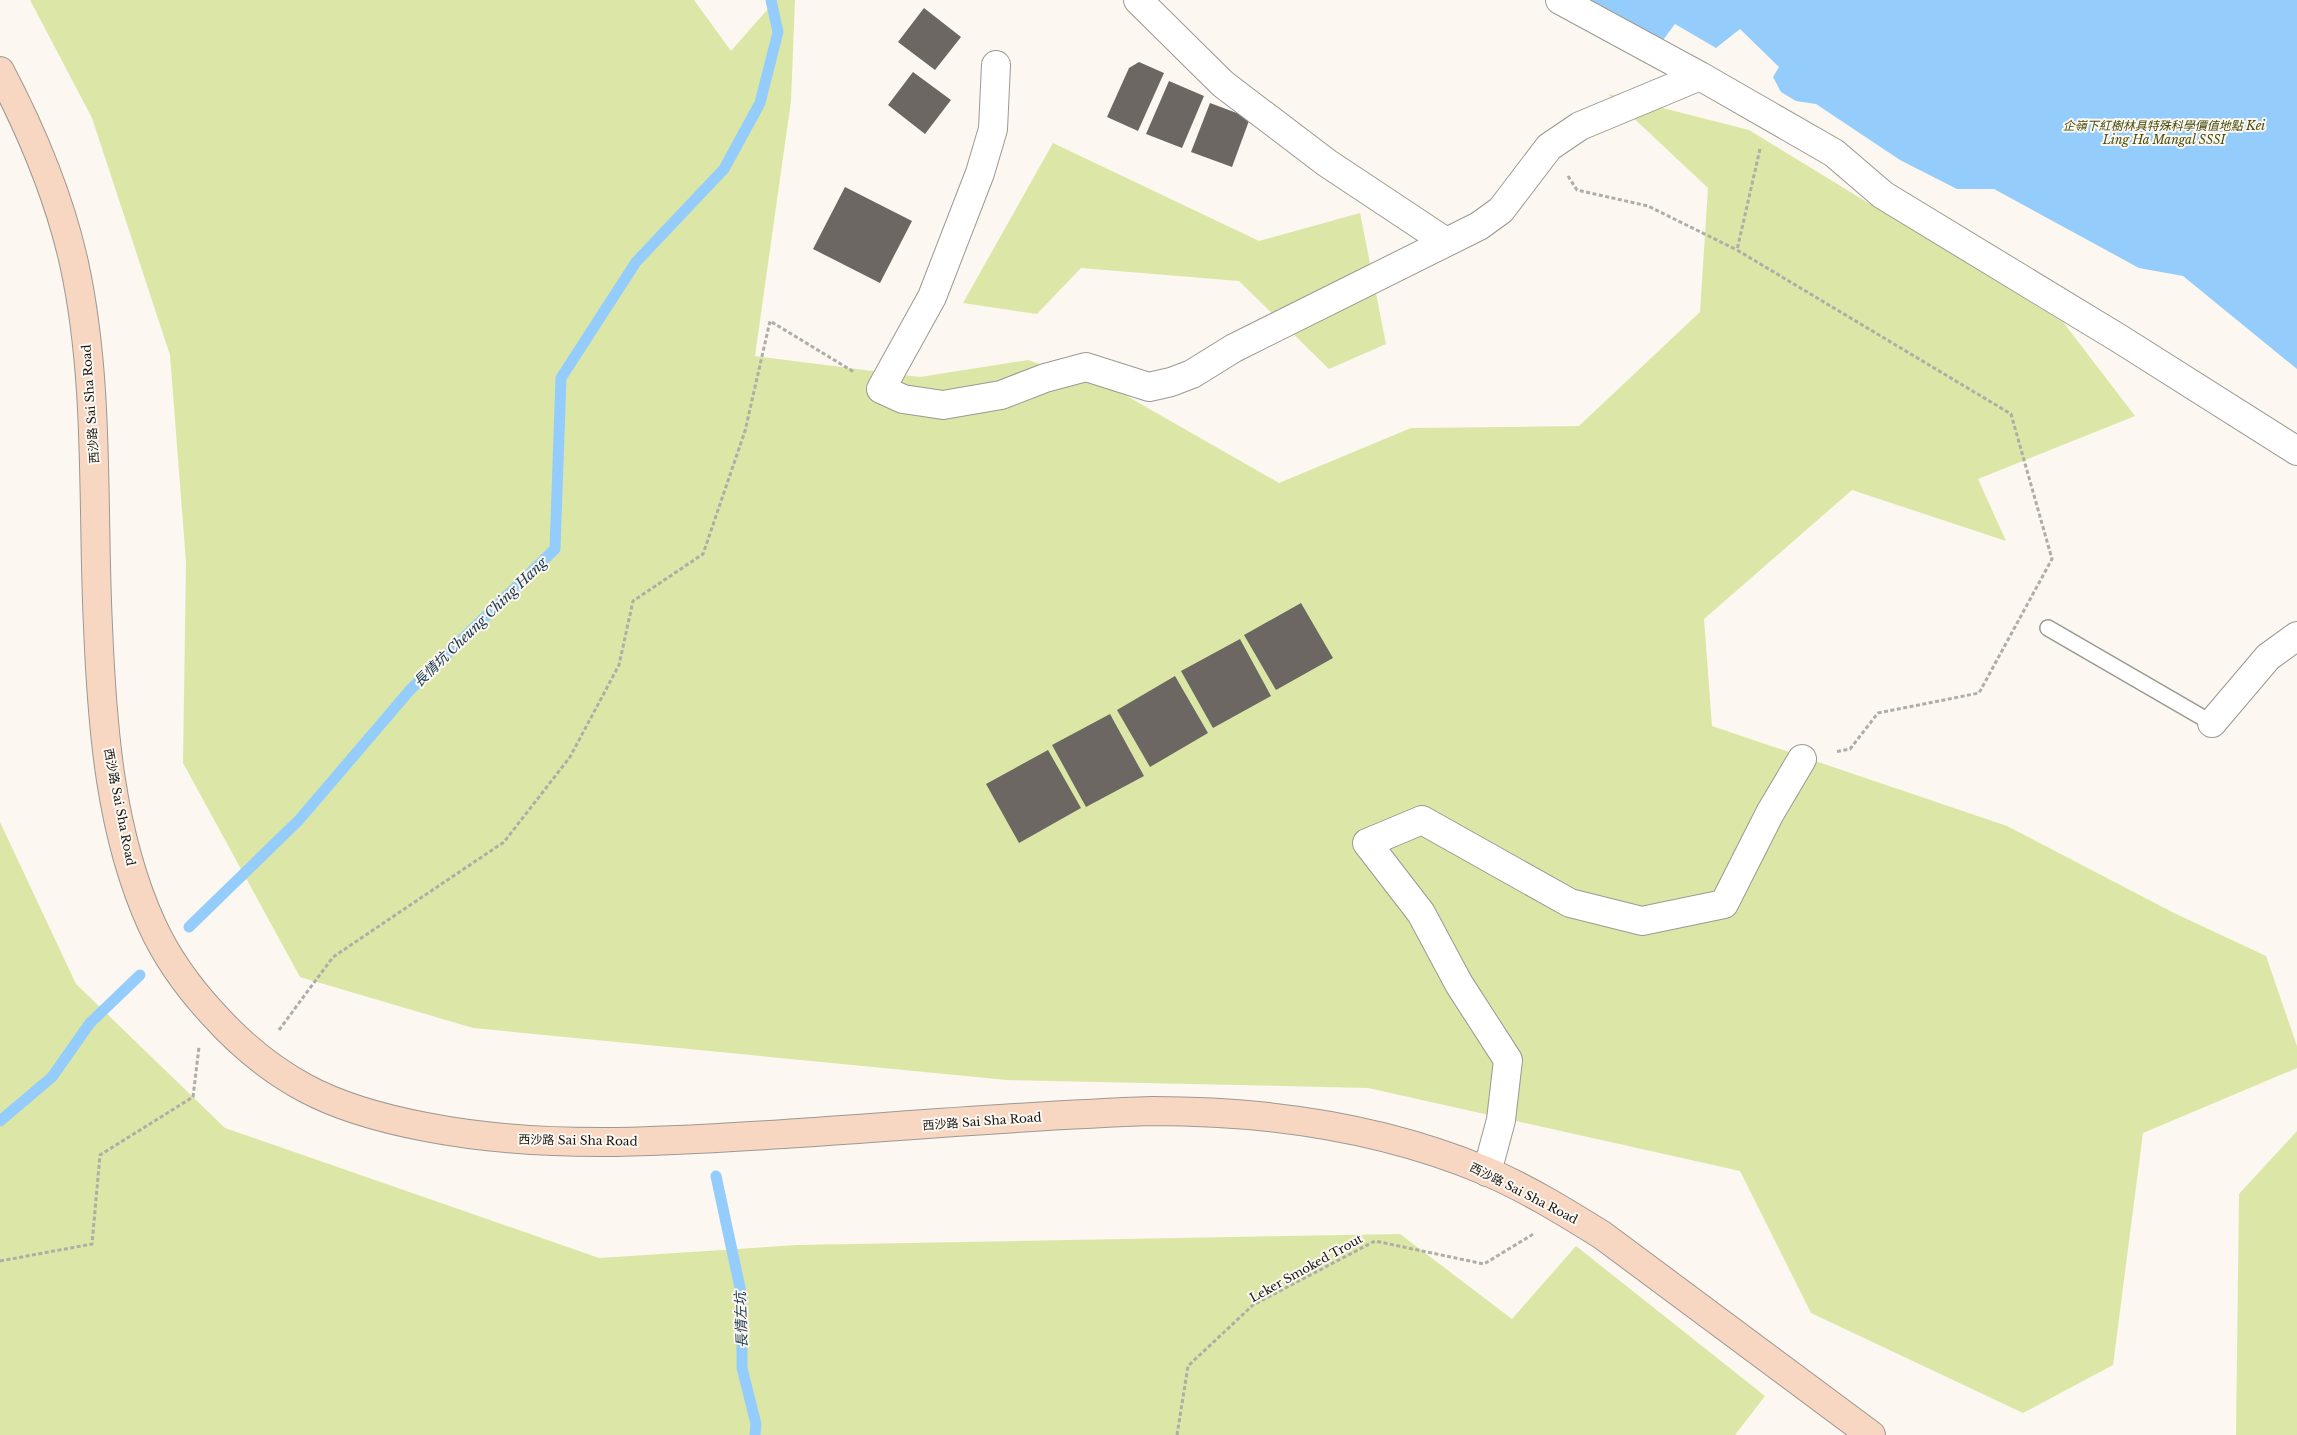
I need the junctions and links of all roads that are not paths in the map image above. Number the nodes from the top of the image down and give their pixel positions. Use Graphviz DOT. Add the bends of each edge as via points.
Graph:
graph roads {
  1 [pos="1138,0"];
  2 [pos="1560,0"];
  3 [pos="996,65"];
  4 [pos="0,71"];
  5 [pos="1700,76"];
  6 [pos="1446,242"];
  7 [pos="2297,451"];
  8 [pos="2048,628"];
  9 [pos="2297,636"];
  10 [pos="2212,723"];
  11 [pos="1802,759"];
  12 [pos="1487,1172"];
  13 [pos="1871,1435"];
  1 -- 6 [label="street" via="1223,84 1328,163"];
  2 -- 5 [label="street"];
  3 -- 6 [label="street" via="993,129 980,173 932,296 881,389 903,399 943,405 1001,395 1086,367 1149,387 1171,382"];
  4 -- 12 [label="main road, 西沙路 Sai Sha Road" via="45,168 74,261 82,305 92,405 96,599 102,692 112,780 130,865 153,926 184,979 204,1005 250,1049 304,1087 329,1100 371,1115 456,1133 548,1141 635,1142 1106,1113 1187,1111 1262,1117 1363,1132 1442,1154"];
  5 -- 6 [label="street" via="1580,126 1549,146 1501,210 1479,226"];
  5 -- 7 [label="street" via="1834,153 1883,195"];
  8 -- 10 [label="lane"];
  9 -- 10 [label="street" via="2268,657"];
  11 -- 12 [label="street" via="1770,813 1724,904 1642,921 1570,903 1422,820 1367,843 1421,913 1459,984 1508,1060 1501,1120"];
  12 -- 13 [label="main road, 西沙路 Sai Sha Road" via="1602,1235"];
}
